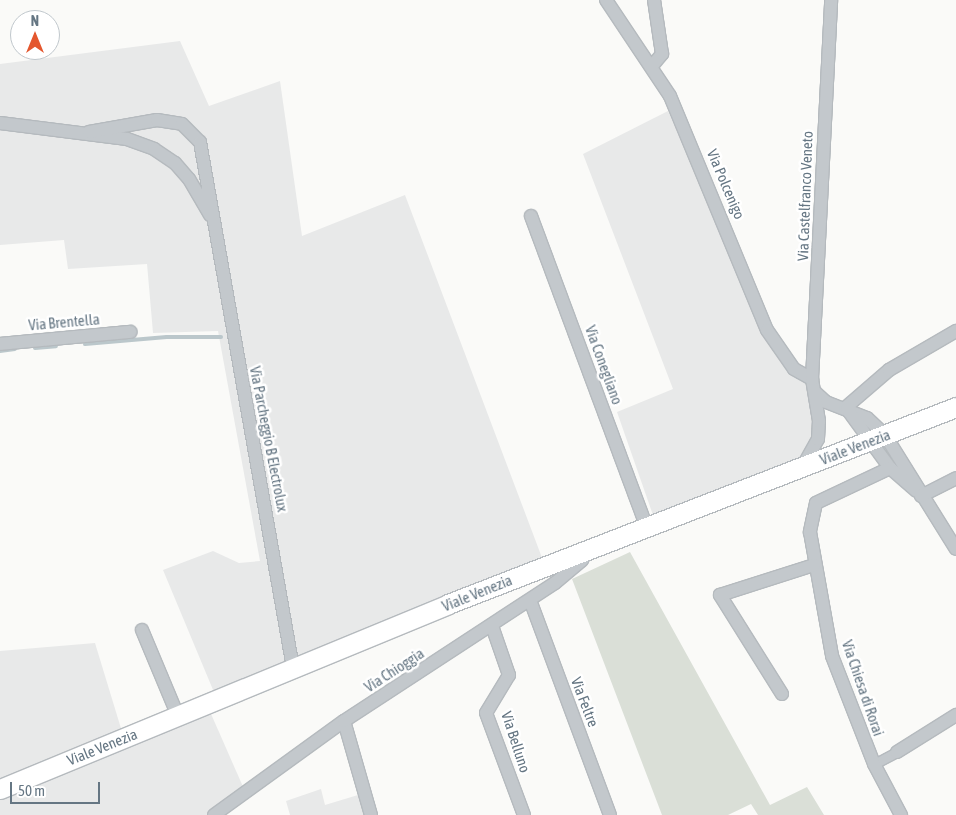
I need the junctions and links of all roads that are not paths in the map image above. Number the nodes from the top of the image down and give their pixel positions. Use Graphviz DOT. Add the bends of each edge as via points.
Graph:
graph roads {
  1 [pos="606,0"];
  2 [pos="654,0"];
  3 [pos="831,0"];
  4 [pos="652,66"];
  5 [pos="0,123"];
  6 [pos="140,124"];
  7 [pos="89,132"];
  8 [pos="138,143"];
  9 [pos="531,216"];
  10 [pos="211,217"];
  11 [pos="956,331"];
  12 [pos="130,332"];
  13 [pos="0,344"];
  14 [pos="812,379"];
  15 [pos="816,393"];
  16 [pos="956,407"];
  17 [pos="845,408"];
  18 [pos="877,438"];
  19 [pos="803,466"];
  20 [pos="890,468"];
  21 [pos="956,478"];
  22 [pos="921,496"];
  23 [pos="646,526"];
  24 [pos="588,549"];
  25 [pos="956,549"];
  26 [pos="814,565"];
  27 [pos="530,600"];
  28 [pos="492,626"];
  29 [pos="142,630"];
  30 [pos="293,668"];
  31 [pos="782,694"];
  32 [pos="956,715"];
  33 [pos="178,716"];
  34 [pos="344,721"];
  35 [pos="897,752"];
  36 [pos="874,764"];
  37 [pos="1,788"];
  38 [pos="215,814"];
  39 [pos="371,815"];
  40 [pos="524,815"];
  41 [pos="610,815"];
  42 [pos="901,815"];
  1 -- 4 [label="street, Via Polcenigo"];
  2 -- 4 [label="street" via="662,54"];
  3 -- 14 [label="street, Via Castelfranco Veneto"];
  4 -- 14 [label="street, Via Polcenigo" via="688,136 767,330 794,369"];
  5 -- 7 [label="street, Via Parcheggio B Electrolux"];
  6 -- 7 [label="street, Via Parcheggio B Electrolux"];
  6 -- 8 [label="street"];
  6 -- 10 [label="street, Via Parcheggio B Electrolux" via="157,120 182,124 200,142 209,180"];
  7 -- 8 [label="street, Via Parcheggio B Electrolux"];
  8 -- 10 [label="street, Via Parcheggio B Electrolux" via="175,163 189,179"];
  9 -- 23 [label="street, Via Conegliano"];
  10 -- 30 [label="street, Via Parcheggio B Electrolux"];
  11 -- 17 [label="street" via="888,370"];
  12 -- 13 [label="street, Via Brentella"];
  14 -- 15 [label="street, Via Castelfranco Veneto"];
  15 -- 17 [label="street" via="826,402"];
  15 -- 19 [label="street, Via Castelfranco Veneto" via="818,439"];
  16 -- 18 [label="main road, Viale Venezia"];
  17 -- 18 [label="street" via="867,418"];
  18 -- 19 [label="main road, Viale Venezia"];
  18 -- 20 [label="street"];
  18 -- 22 [label="street" via="908,470"];
  19 -- 23 [label="main road, Viale Venezia"];
  20 -- 22 [label="street"];
  20 -- 26 [label="street, Via Chiesa di Rorai" via="816,503 810,532"];
  21 -- 22 [label="street"];
  22 -- 25 [label="street"];
  23 -- 24 [label="main road, Viale Venezia"];
  24 -- 27 [label="street, Via Chioggia" via="582,560"];
  24 -- 30 [label="main road, Viale Venezia"];
  26 -- 31 [label="street" via="720,595"];
  26 -- 36 [label="street, Via Chiesa di Rorai" via="832,656"];
  27 -- 28 [label="street, Via Chioggia"];
  27 -- 41 [label="street, Via Feltre"];
  28 -- 34 [label="street, Via Chioggia"];
  28 -- 40 [label="street, Via Belluno" via="509,675 486,713"];
  29 -- 33 [label="street"];
  30 -- 33 [label="main road, Viale Venezia"];
  32 -- 35 [label="street"];
  33 -- 37 [label="main road, Viale Venezia"];
  34 -- 38 [label="street, Via Chioggia"];
  34 -- 39 [label="street"];
  35 -- 36 [label="street"];
  36 -- 42 [label="street, Via Chiesa di Rorai"];
}
